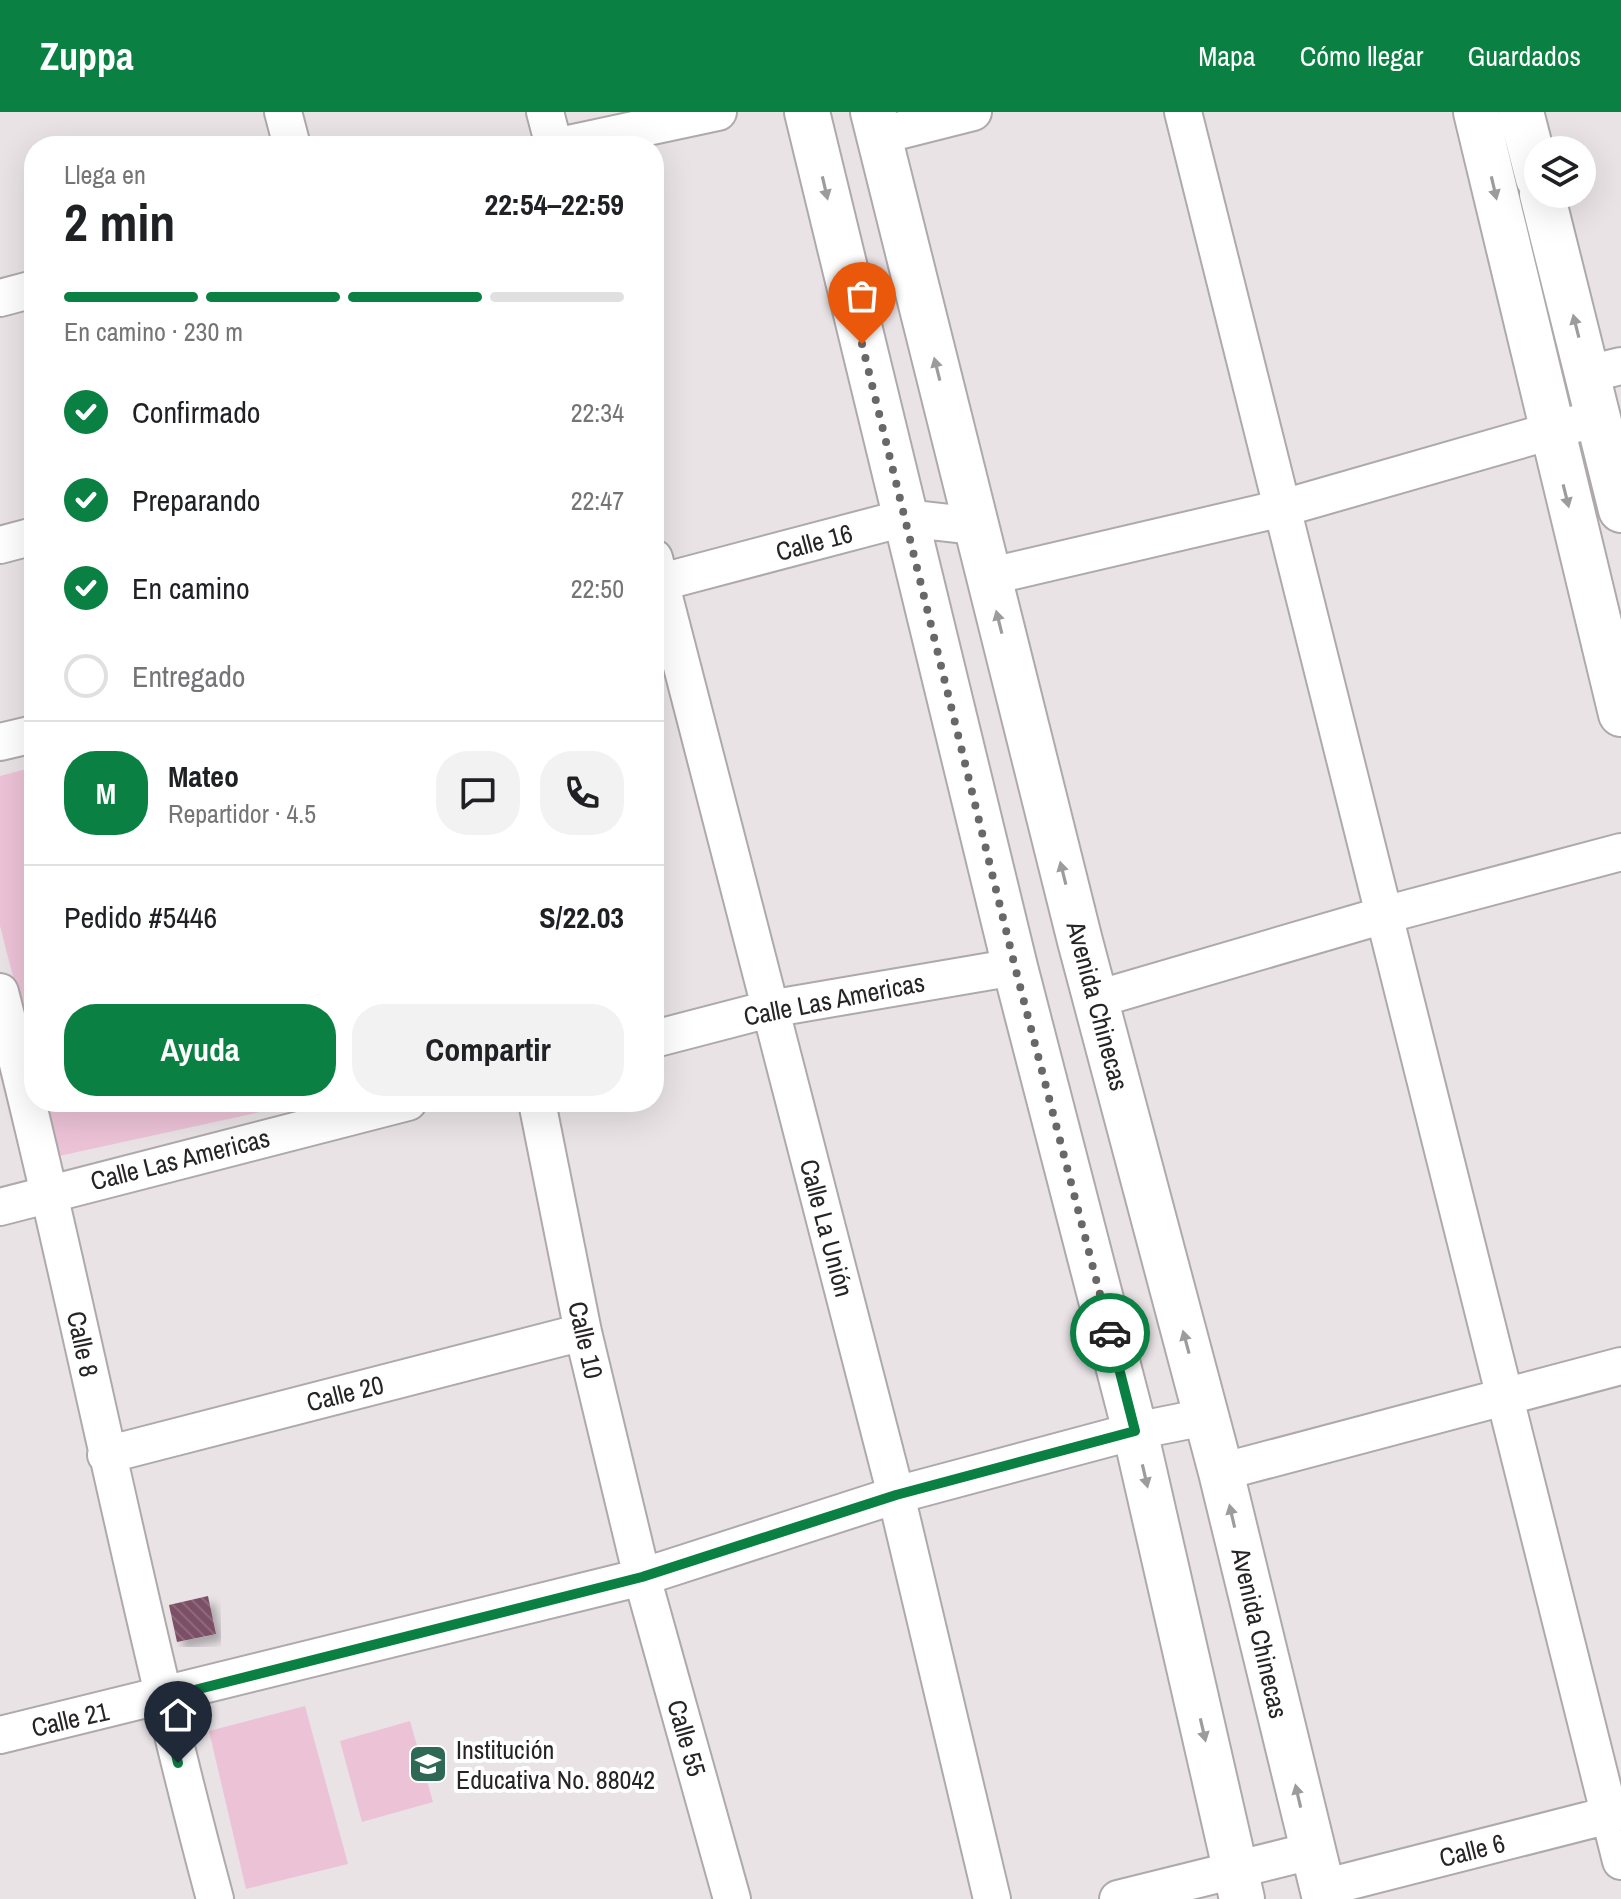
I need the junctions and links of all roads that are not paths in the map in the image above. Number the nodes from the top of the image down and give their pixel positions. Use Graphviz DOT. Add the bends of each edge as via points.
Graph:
graph roads {
  1 [pos="283,112"];
  2 [pos="545,112"];
  3 [pos="718,112"];
  4 [pos="807,112"];
  5 [pos="973,112"];
  6 [pos="1183,112"];
  7 [pos="1476,112"];
  8 [pos="1521,112"];
  9 [pos="875,124"];
  10 [pos="289,136"];
  11 [pos="553,136"];
  12 [pos="604,136"];
  13 [pos="1527,136"];
  14 [pos="1547,208"];
  15 [pos="24,292"];
  16 [pos="0,298"];
  17 [pos="1605,370"];
  18 [pos="1597,420"];
  19 [pos="1550,429"];
  20 [pos="1283,508"];
  21 [pos="1621,510"];
  22 [pos="904,518"];
  23 [pos="976,526"];
  24 [pos="24,539"];
  25 [pos="0,545"];
  26 [pos="664,573"];
  27 [pos="987,577"];
  28 [pos="664,606"];
  29 [pos="1621,714"];
  30 [pos="24,736"];
  31 [pos="0,742"];
  32 [pos="1621,852"];
  33 [pos="1384,915"];
  34 [pos="1015,967"];
  35 [pos="0,992"];
  36 [pos="1097,999"];
  37 [pos="769,1009"];
  38 [pos="664,1036"];
  39 [pos="24,1086"];
  40 [pos="31,1112"];
  41 [pos="368,1112"];
  42 [pos="539,1112"];
  43 [pos="51,1191"];
  44 [pos="0,1207"];
  45 [pos="583,1332"];
  46 [pos="1621,1366"];
  47 [pos="1505,1397"];
  48 [pos="1205,1417"];
  49 [pos="1135,1431"];
  50 [pos="106,1455"];
  51 [pos="1221,1472"];
  52 [pos="896,1495"];
  53 [pos="642,1577"];
  54 [pos="163,1698"];
  55 [pos="0,1735"];
  56 [pos="1615,1813"];
  57 [pos="1621,1861"];
  58 [pos="1320,1879"];
  59 [pos="1238,1885"];
  60 [pos="215,1899"];
  61 [pos="732,1899"];
  62 [pos="992,1899"];
  63 [pos="1118,1899"];
  1 -- 10 [label="street"];
  2 -- 11 [label="street"];
  3 -- 12 [label="street"];
  4 -- 22 [label="main road, one-way"];
  5 -- 9 [label="street"];
  6 -- 20 [label="street"];
  7 -- 19 [label="main road, one-way"];
  8 -- 13 [label="main road"];
  23 -- 9 [label="main road, Avenida Chinecas, one-way"];
  17 -- 14 [label="main road, one-way"];
  15 -- 16 [label="street"];
  17 -- 18 [label="main road"];
  18 -- 19 [label="street"];
  18 -- 21 [label="main road"];
  19 -- 20 [label="street"];
  19 -- 29 [label="main road, one-way"];
  20 -- 27 [label="street"];
  20 -- 33 [label="street"];
  22 -- 23 [label="street, Calle 16"];
  22 -- 26 [label="street, Calle 16"];
  22 -- 34 [label="main road"];
  23 -- 27 [label="main road, Avenida Chinecas"];
  24 -- 25 [label="street"];
  36 -- 27 [label="main road, Avenida Chinecas, one-way"];
  28 -- 37 [label="street, Calle La Unión"];
  30 -- 31 [label="street"];
  32 -- 33 [label="street"];
  33 -- 36 [label="street"];
  33 -- 47 [label="street"];
  34 -- 37 [label="street, Calle Las Americas"];
  34 -- 49 [label="main road"];
  35 -- 39 [label="street, Calle 8"];
  48 -- 36 [label="main road, Avenida Chinecas, one-way"];
  37 -- 38 [label="street, Calle Las Americas"];
  37 -- 52 [label="street, Calle La Unión"];
  40 -- 43 [label="street, Calle 8"];
  41 -- 43 [label="street, Calle Las Americas"];
  42 -- 45 [label="street, Calle 10"];
  43 -- 44 [label="street, Calle Las Americas"];
  43 -- 50 [label="street, Calle 8"];
  45 -- 50 [label="street, Calle 20"];
  45 -- 53 [label="street, Calle 10"];
  46 -- 47 [label="street"];
  47 -- 51 [label="street"];
  47 -- 56 [label="street"];
  48 -- 49 [label="street, Calle 21"];
  48 -- 51 [label="main road, Avenida Chinecas"];
  49 -- 52 [label="street, Calle 21"];
  49 -- 59 [label="main road, one-way"];
  50 -- 54 [label="street, Calle 8"];
  58 -- 51 [label="main road, Avenida Chinecas, one-way"];
  52 -- 53 [label="street, Calle 21"];
  52 -- 62 [label="street, Calle La Unión"];
  53 -- 54 [label="street, Calle 21"];
  53 -- 61 [label="street, Calle 55"];
  54 -- 55 [label="street, Calle 21"];
  54 -- 60 [label="street, Calle 8"];
  56 -- 57 [label="street"];
  56 -- 58 [label="street, Calle 6"];
  58 -- 59 [label="street, Calle 6"];
  59 -- 63 [label="street, Calle 6"];
}
